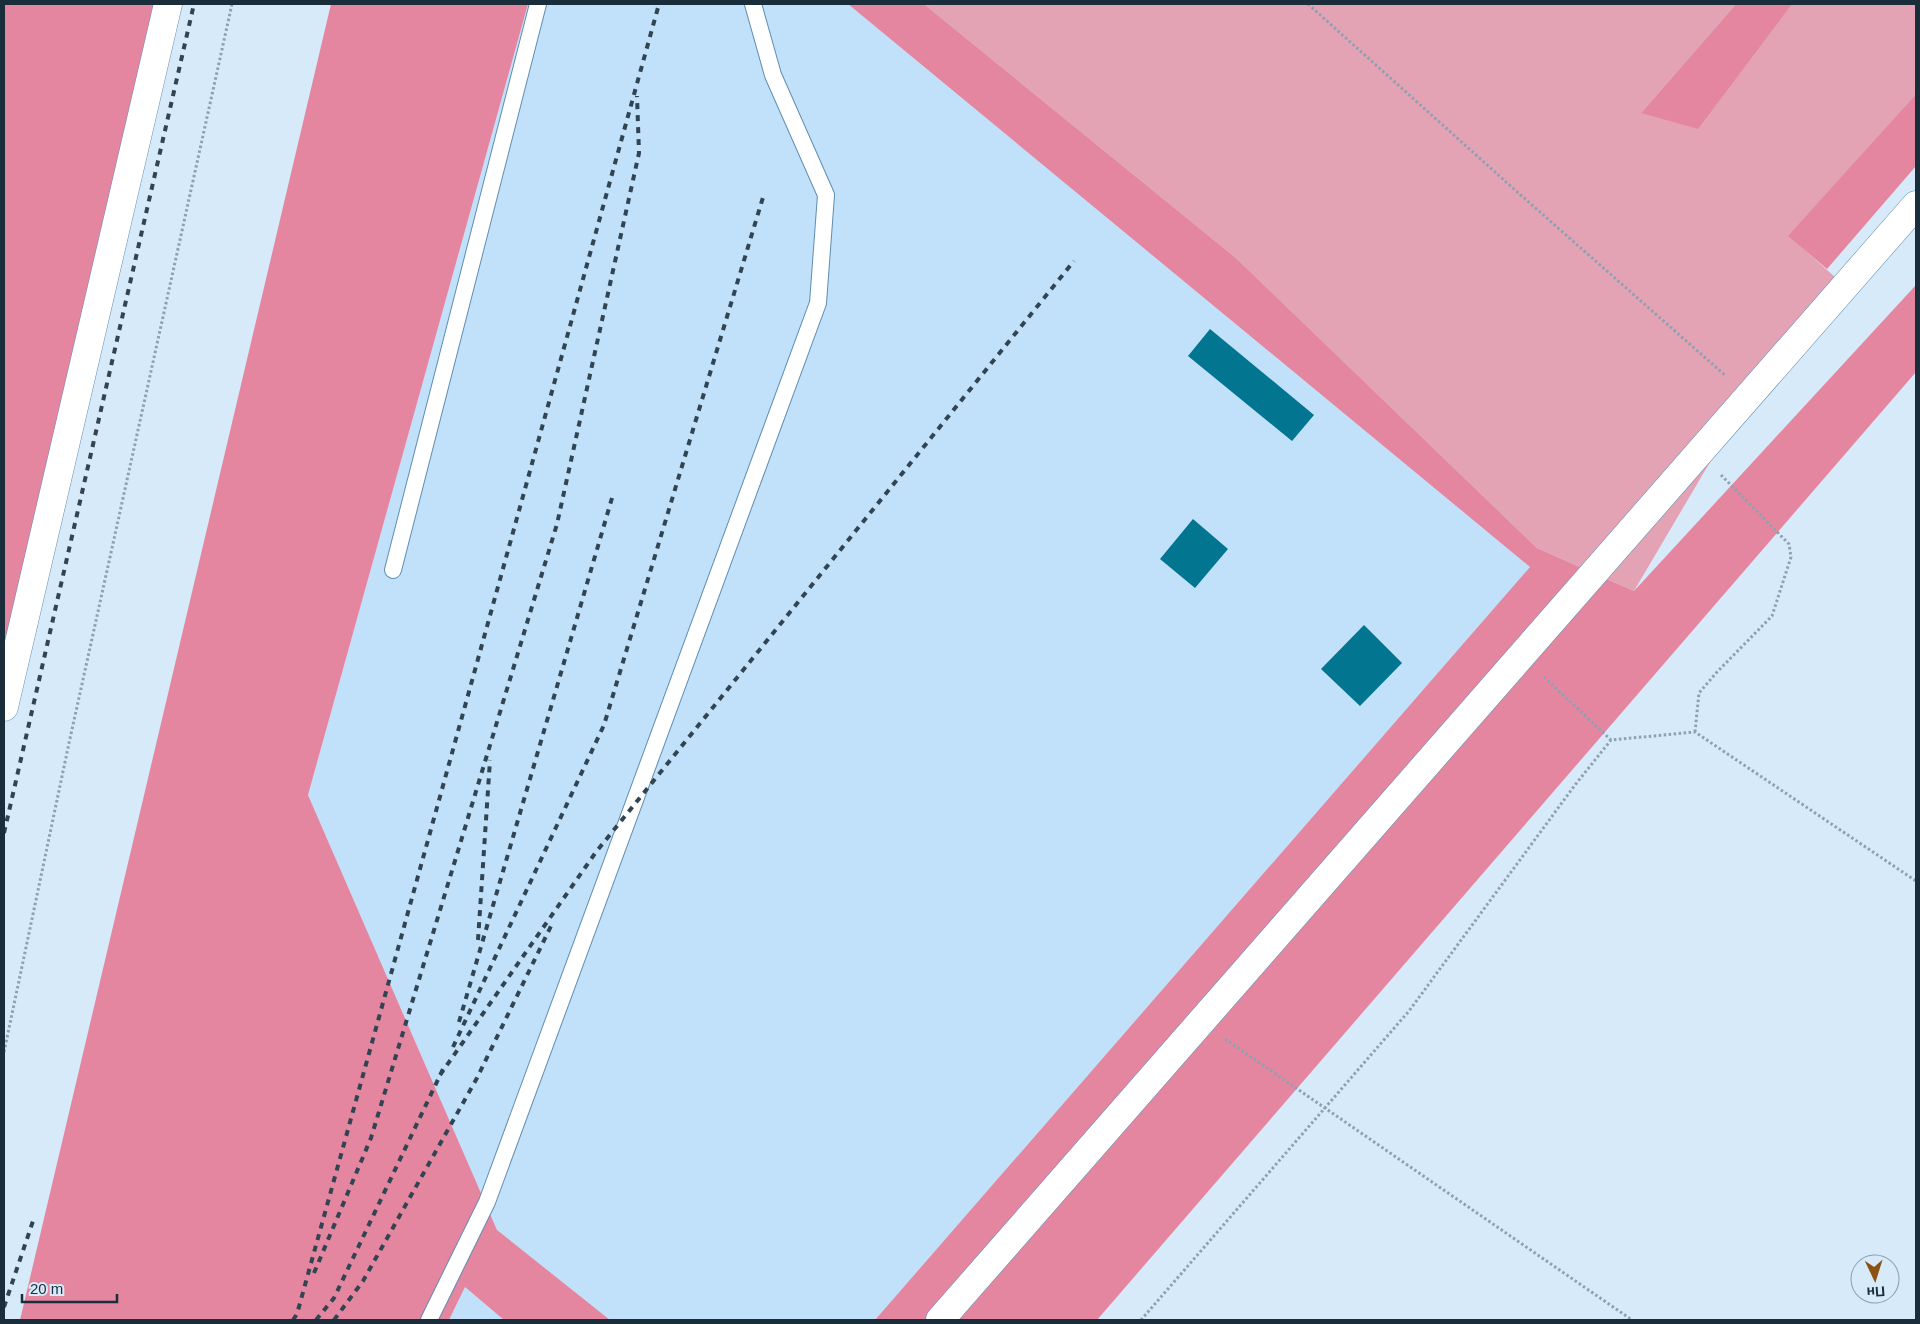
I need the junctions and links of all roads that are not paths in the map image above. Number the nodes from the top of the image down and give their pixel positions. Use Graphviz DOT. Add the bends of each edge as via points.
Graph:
graph roads {
  1 [pos="168,4"];
  2 [pos="538,4"];
  3 [pos="753,4"];
  4 [pos="1916,205"];
  5 [pos="392,570"];
  6 [pos="4,707"];
  7 [pos="429,1320"];
  8 [pos="940,1320"];
  1 -- 6 [label="street"];
  2 -- 5 [label="lane"];
  3 -- 7 [label="lane" via="773,75 826,194 818,303 487,1202"];
  4 -- 8 [label="street"];
}
